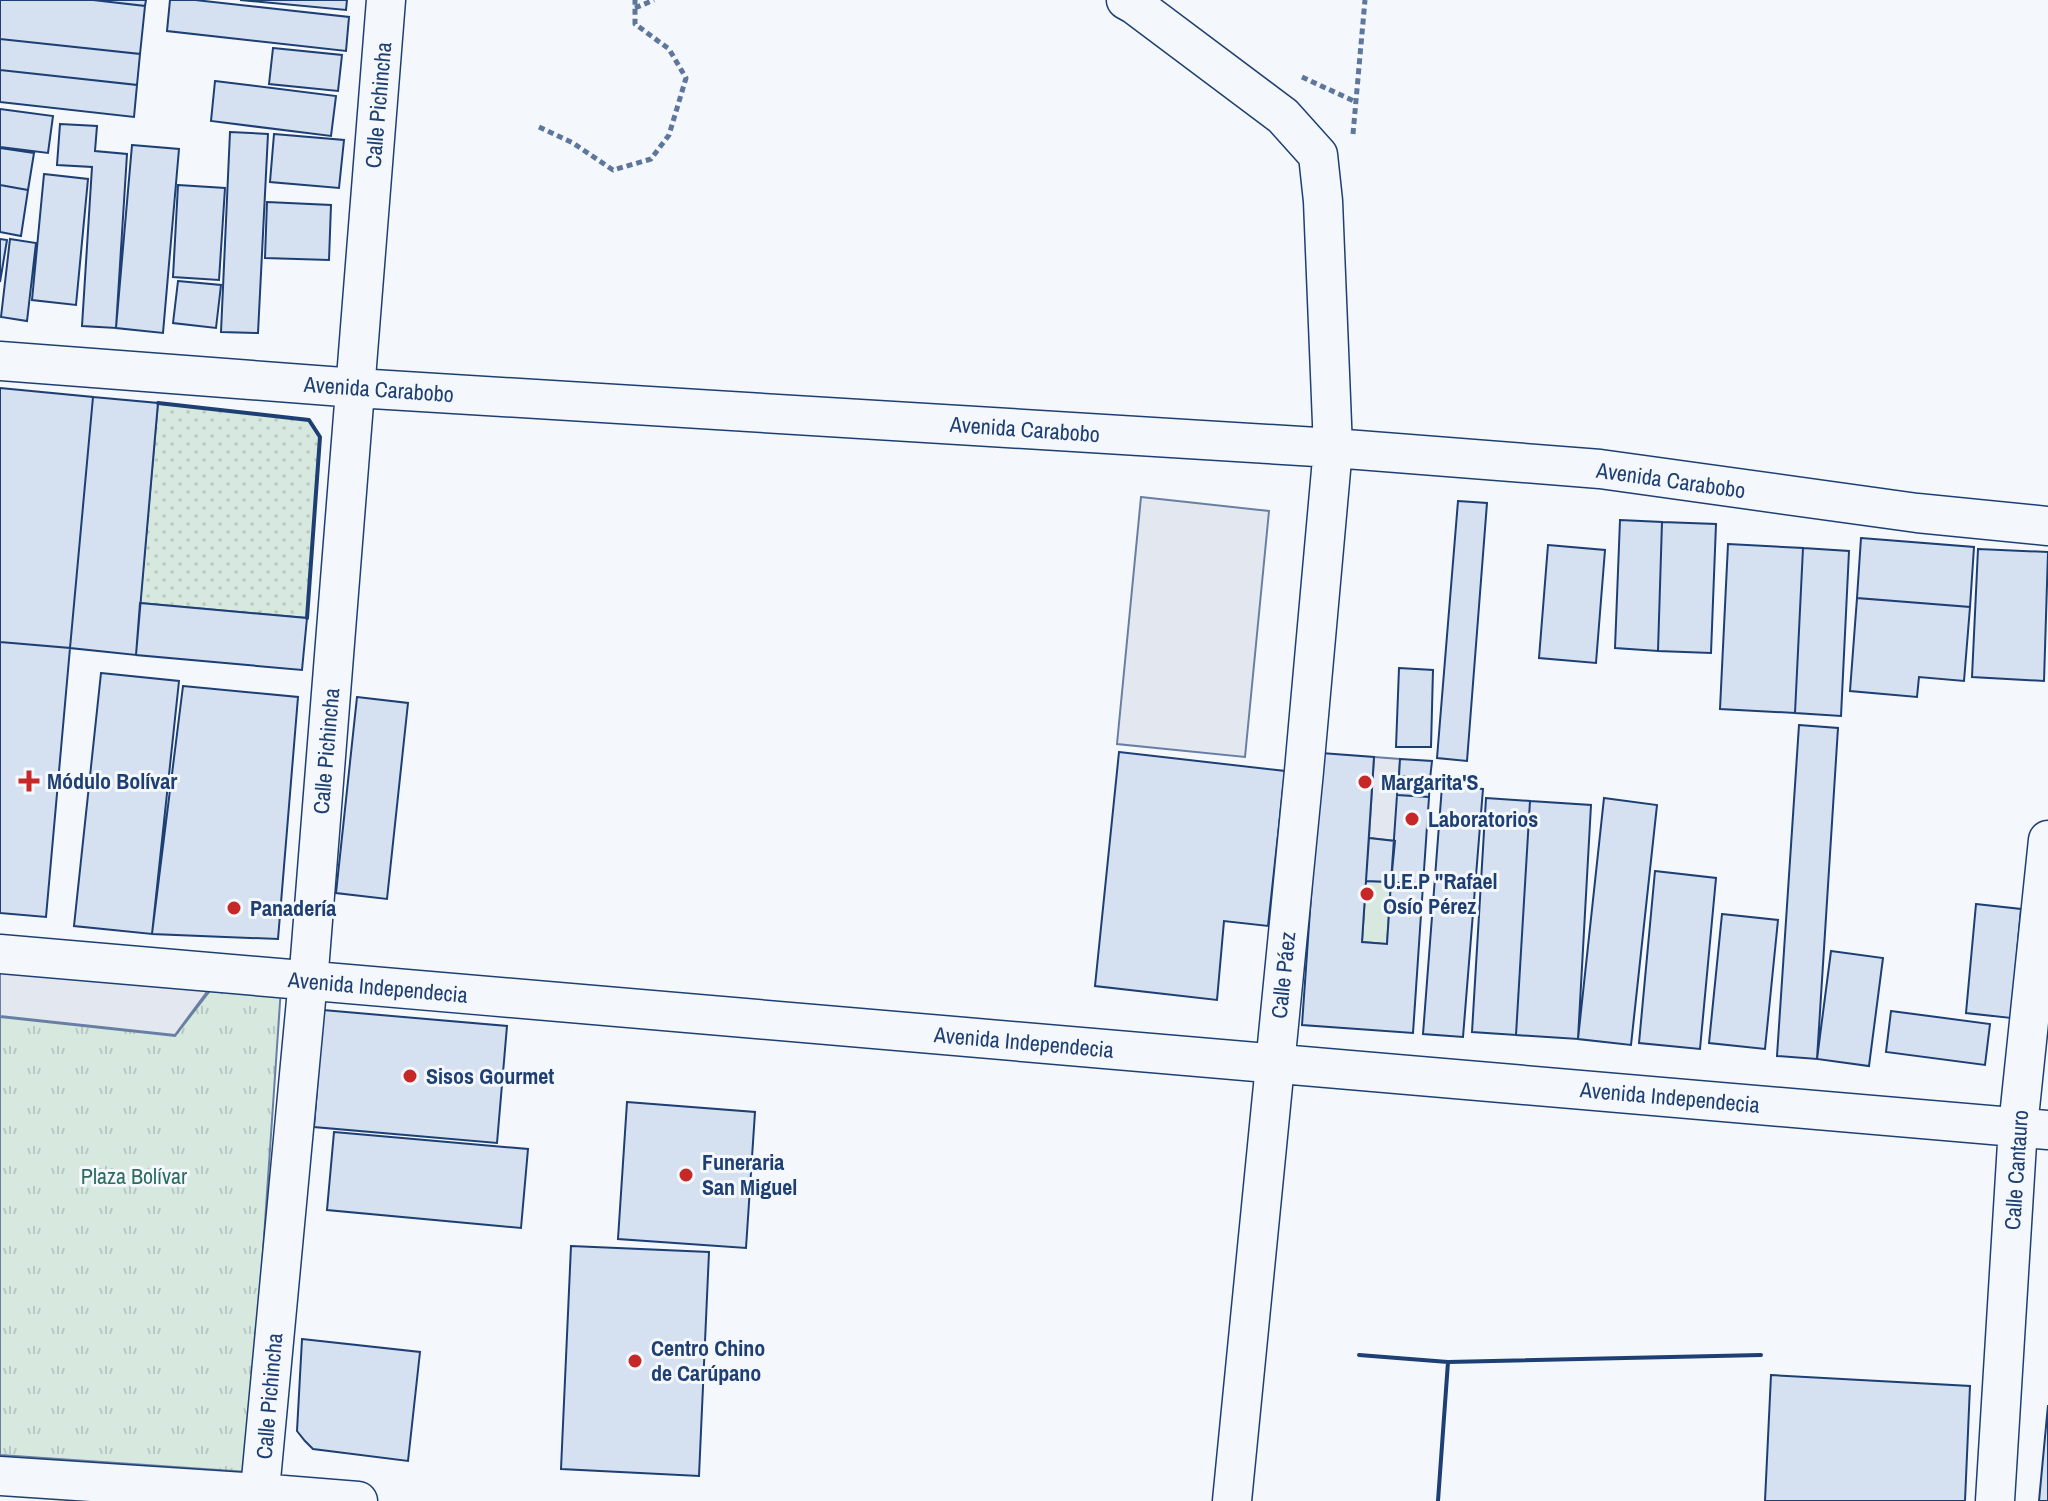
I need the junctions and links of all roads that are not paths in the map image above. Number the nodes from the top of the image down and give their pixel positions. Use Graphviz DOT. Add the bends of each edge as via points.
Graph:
graph roads {
  1 [pos="386,0"];
  2 [pos="1126,0"];
  3 [pos="0,361"];
  4 [pos="356,388"];
  5 [pos="1333,448"];
  6 [pos="2048,526"];
  7 [pos="2048,840"];
  8 [pos="0,954"];
  9 [pos="308,980"];
  10 [pos="1275,1063"];
  11 [pos="2033,1128"];
  12 [pos="0,1476"];
  13 [pos="259,1497"];
  14 [pos="358,1501"];
  15 [pos="1232,1501"];
  16 [pos="1995,1501"];
  1 -- 4 [label="street, Calle Pichincha"];
  2 -- 5 [label="street, Calle Páez" via="1283,116 1318,155"];
  3 -- 4 [label="street, Avenida Carabobo"];
  4 -- 5 [label="street, Avenida Carabobo"];
  4 -- 9 [label="street, Calle Pichincha"];
  5 -- 6 [label="street, Avenida Carabobo" via="1600,469"];
  5 -- 10 [label="street, Calle Páez"];
  7 -- 11 [label="street, Calle Cantauro"];
  8 -- 9 [label="street, Avenida Independecia"];
  9 -- 10 [label="street, Avenida Independecia"];
  9 -- 13 [label="street, Calle Pichincha"];
  10 -- 11 [label="street, Avenida Independecia"];
  10 -- 15 [label="street, Calle Páez"];
  11 -- 16 [label="street, Calle Cantauro"];
  12 -- 13 [label="street"];
  13 -- 14 [label="street"];
}
